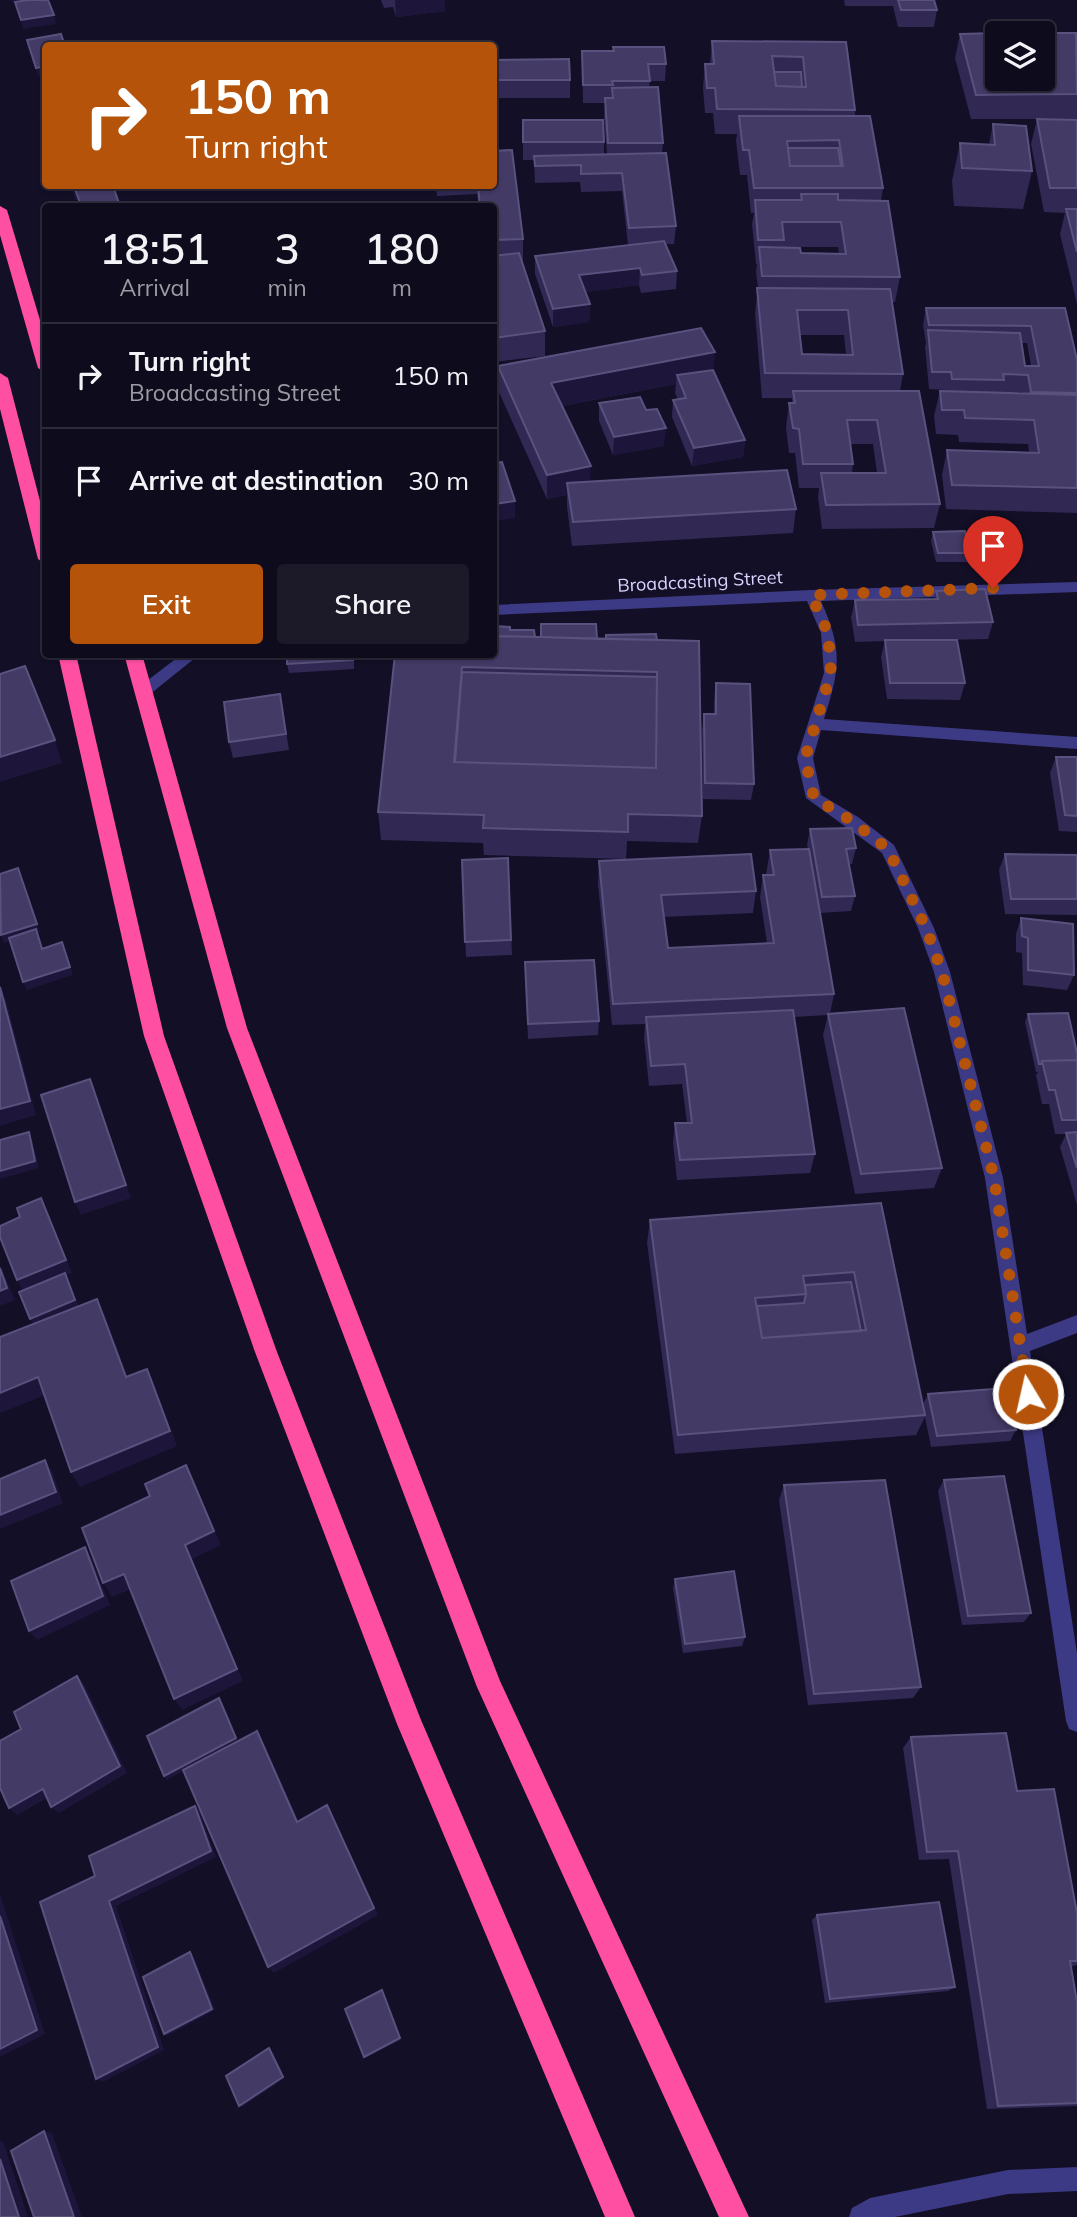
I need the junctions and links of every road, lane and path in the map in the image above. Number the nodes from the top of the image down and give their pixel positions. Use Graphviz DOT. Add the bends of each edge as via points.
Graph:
graph roads {
  1 [pos="0,209"];
  2 [pos="42,354"];
  3 [pos="0,378"];
  4 [pos="42,543"];
  5 [pos="1077,587"];
  6 [pos="811,595"];
  7 [pos="497,611"];
  8 [pos="68,658"];
  9 [pos="134,658"];
  10 [pos="188,658"];
  11 [pos="145,691"];
  12 [pos="817,724"];
  13 [pos="1077,743"];
  14 [pos="1077,1324"];
  15 [pos="1020,1346"];
  16 [pos="1077,1721"];
  17 [pos="1077,2179"];
  18 [pos="620,2217"];
  19 [pos="734,2217"];
  20 [pos="860,2217"];
  1 -- 2 [label="highway"];
  3 -- 4 [label="highway"];
  5 -- 6 [label="street, Broadcasting Street"];
  6 -- 7 [label="street, Broadcasting Street"];
  6 -- 12 [label="street" via="828,633 831,673"];
  8 -- 18 [label="highway" via="154,1036 265,1352 410,1724"];
  9 -- 11 [label="highway"];
  10 -- 11 [label="street"];
  11 -- 19 [label="highway" via="237,1028 490,1687"];
  12 -- 13 [label="street"];
  12 -- 15 [label="street" via="805,758 814,798 888,849 942,972 994,1178"];
  14 -- 15 [label="street"];
  15 -- 16 [label="street"];
  17 -- 20 [label="street" via="1008,2182 870,2210"];
}
